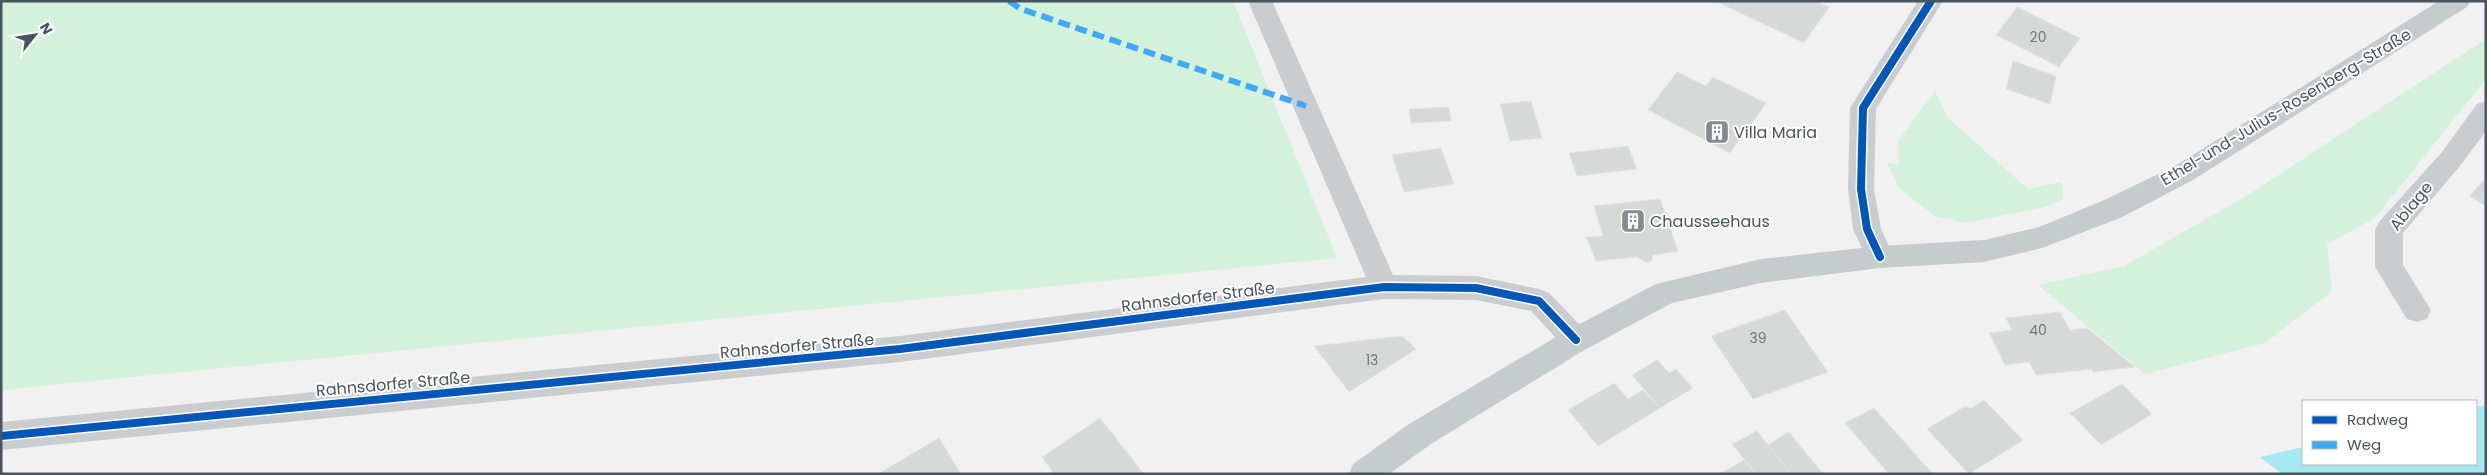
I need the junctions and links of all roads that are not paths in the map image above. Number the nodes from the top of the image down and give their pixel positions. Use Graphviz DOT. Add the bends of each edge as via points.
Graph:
graph roads {
  1 [pos="1260,1"];
  2 [pos="1931,1"];
  3 [pos="2458,1"];
  4 [pos="2486,111"];
  5 [pos="1880,257"];
  6 [pos="1384,288"];
  7 [pos="2417,310"];
  8 [pos="1576,340"];
  9 [pos="1,436"];
  10 [pos="1364,474"];
  1 -- 6 [label="street"];
  2 -- 5 [label="street" via="1863,108 1862,189 1868,229"];
  3 -- 5 [label="main road, Ethel-und-Julius-Rosenberg-Straße" via="2184,173 2110,210 2042,237 1984,251"];
  4 -- 7 [label="street, Ablage" via="2451,158 2388,230 2389,267"];
  5 -- 8 [label="main road, Ethel-und-Julius-Rosenberg-Straße" via="1761,271 1666,292"];
  6 -- 8 [label="street, Rahnsdorfer Straße" via="1476,288 1539,302"];
  6 -- 9 [label="street, Rahnsdorfer Straße" via="900,350"];
  8 -- 10 [label="main road, Ethel-und-Julius-Rosenberg-Straße" via="1420,434"];
}
